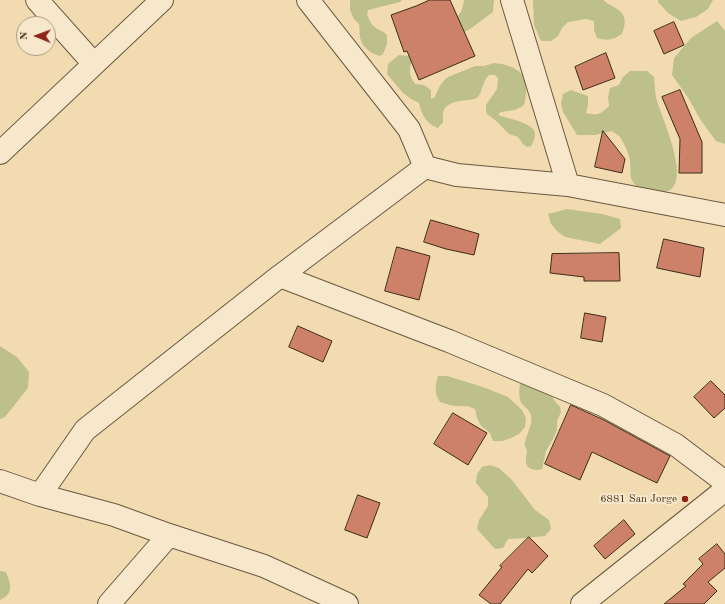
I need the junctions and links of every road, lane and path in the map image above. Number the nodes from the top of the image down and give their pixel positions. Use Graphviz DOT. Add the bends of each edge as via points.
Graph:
graph roads {
  1 [pos="36,0"];
  2 [pos="162,0"];
  3 [pos="308,0"];
  4 [pos="512,0"];
  5 [pos="94,64"];
  6 [pos="0,153"];
  7 [pos="425,167"];
  8 [pos="568,185"];
  9 [pos="725,215"];
  10 [pos="280,276"];
  11 [pos="0,481"];
  12 [pos="725,482"];
  13 [pos="725,490"];
  14 [pos="40,495"];
  15 [pos="169,535"];
  16 [pos="109,604"];
  17 [pos="345,604"];
  18 [pos="582,604"];
  1 -- 5 [label="street"];
  2 -- 5 [label="street"];
  3 -- 7 [label="street" via="409,129"];
  4 -- 8 [label="street"];
  5 -- 6 [label="street"];
  7 -- 8 [label="street" via="456,175"];
  7 -- 10 [label="street"];
  8 -- 9 [label="street"];
  10 -- 12 [label="street" via="449,341 603,405 676,444"];
  10 -- 14 [label="street" via="85,430"];
  11 -- 14 [label="street"];
  13 -- 18 [label="street"];
  14 -- 15 [label="street" via="114,515"];
  15 -- 16 [label="street"];
  15 -- 17 [label="street" via="264,566"];
}
